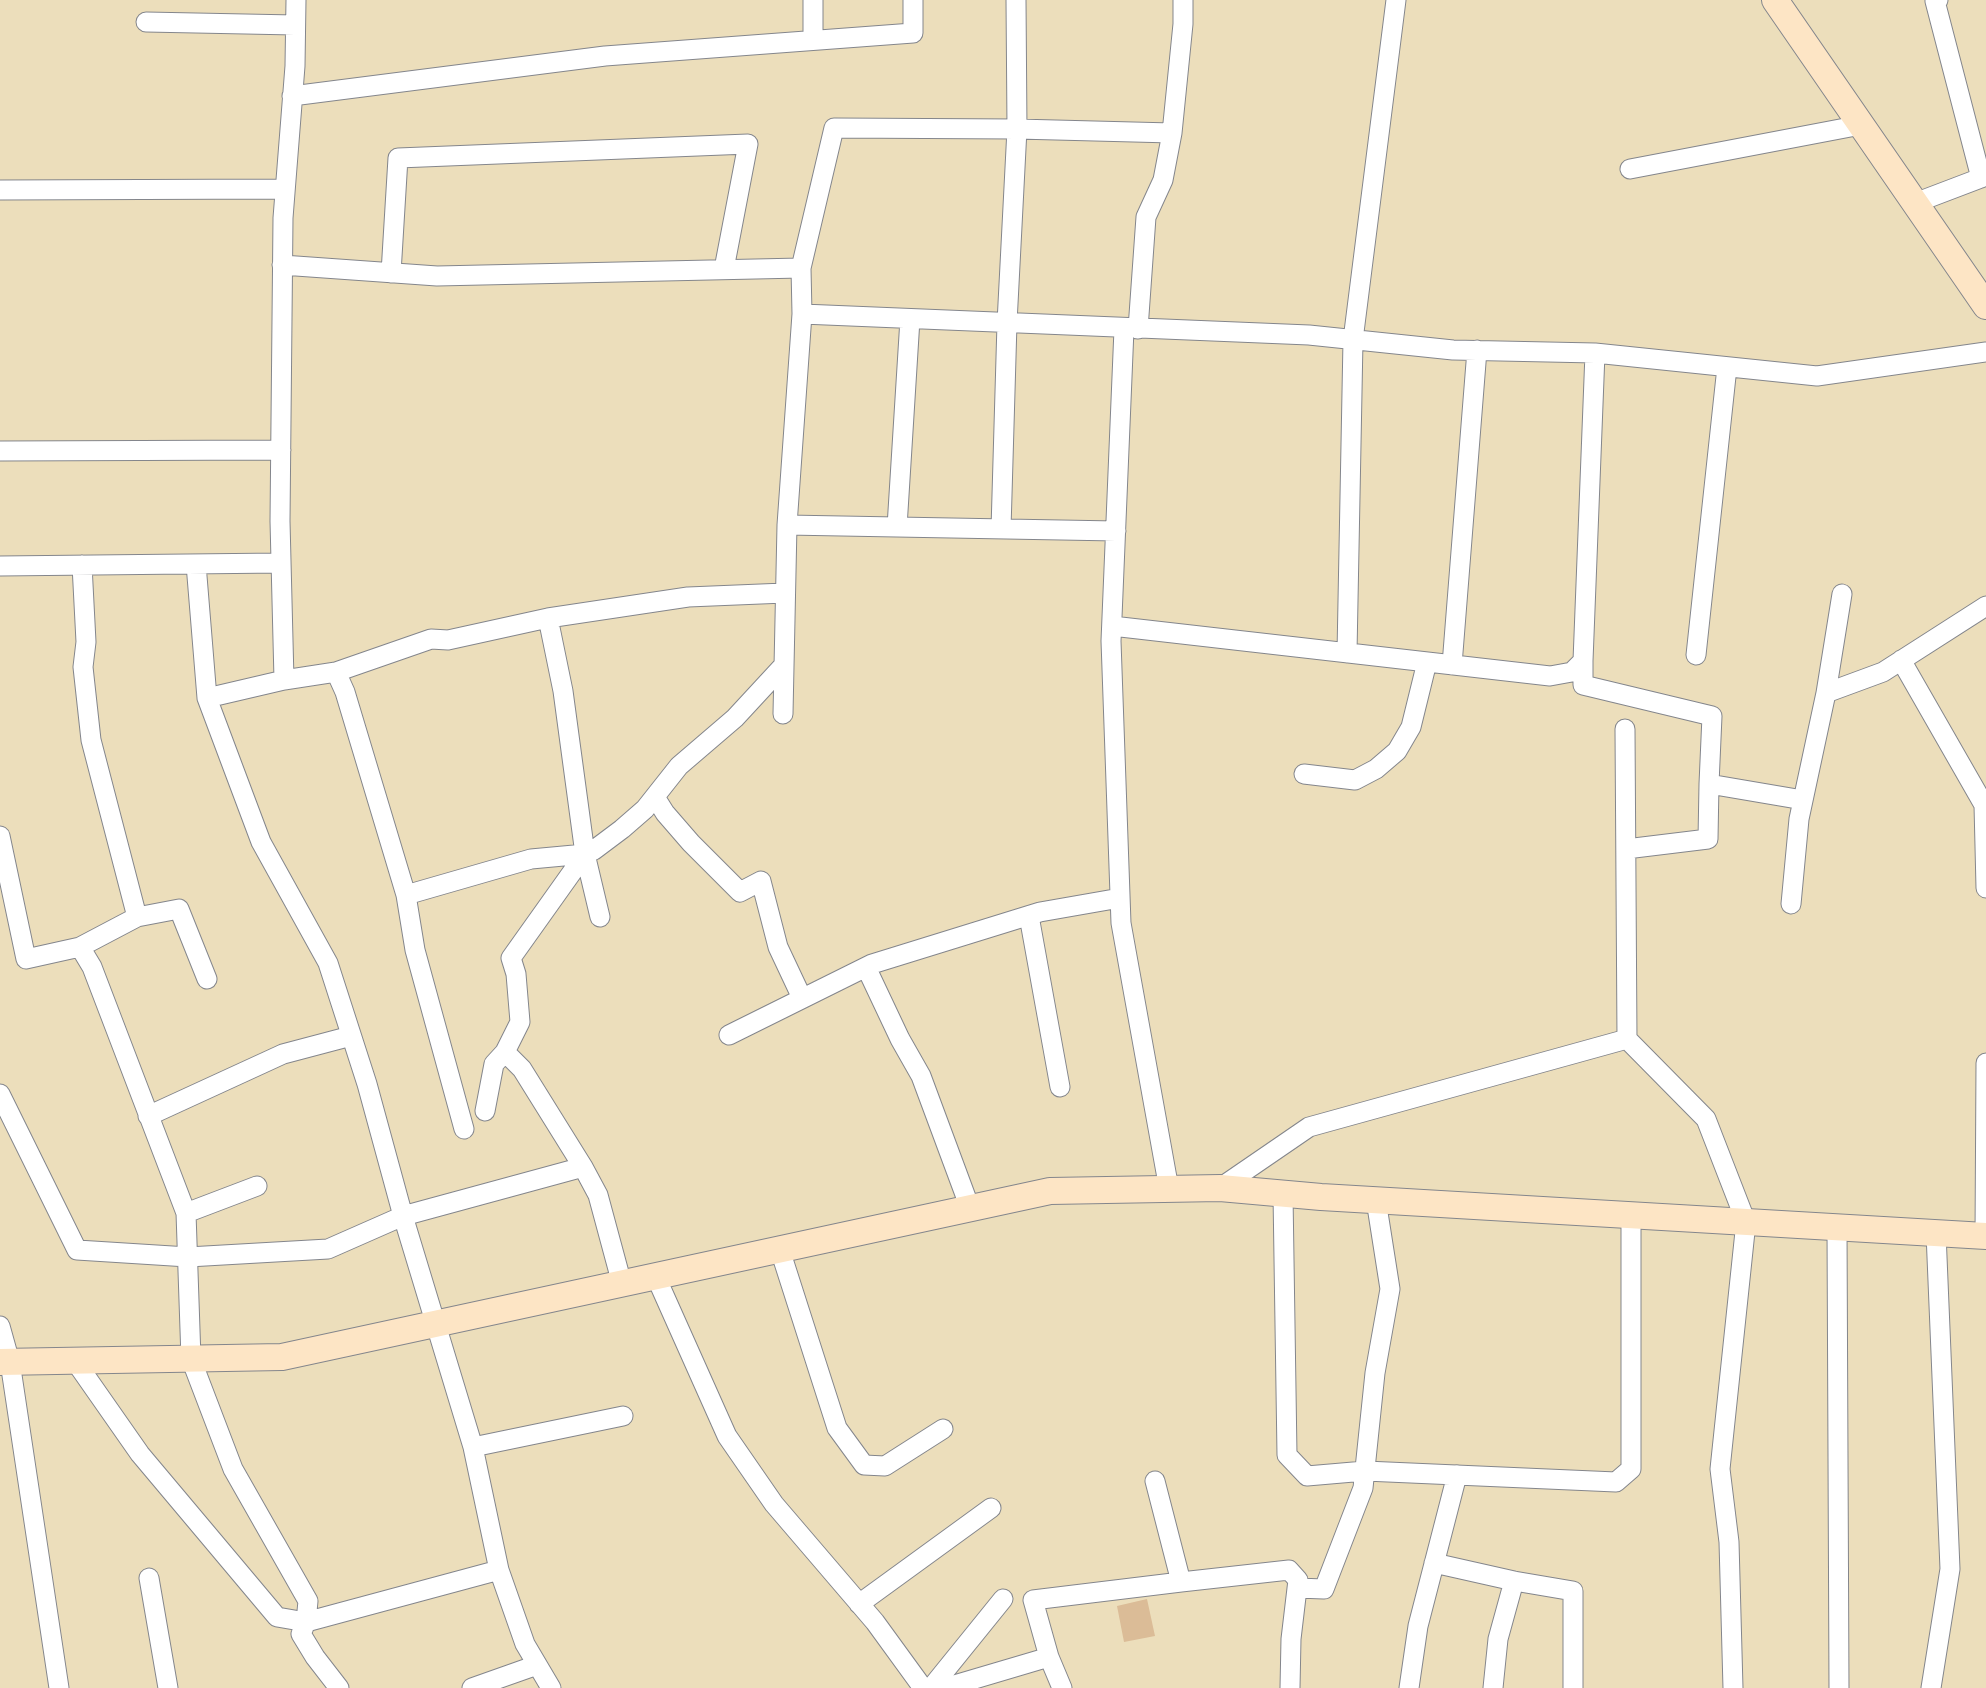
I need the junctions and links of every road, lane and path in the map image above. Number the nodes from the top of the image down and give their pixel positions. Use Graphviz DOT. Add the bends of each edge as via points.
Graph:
graph roads {
  1 [pos="296,0"];
  2 [pos="814,0"];
  3 [pos="913,0"];
  4 [pos="1016,0"];
  5 [pos="1183,0"];
  6 [pos="1396,0"];
  7 [pos="1775,0"];
  8 [pos="1938,0"];
  9 [pos="146,22"];
  10 [pos="295,25"];
  11 [pos="813,40"];
  12 [pos="292,96"];
  13 [pos="1861,125"];
  14 [pos="1017,128"];
  15 [pos="1172,133"];
  16 [pos="1630,169"];
  17 [pos="1983,177"];
  18 [pos="0,190"];
  19 [pos="285,190"];
  20 [pos="1915,203"];
  21 [pos="282,265"];
  22 [pos="801,268"];
  23 [pos="724,269"];
  24 [pos="391,273"];
  25 [pos="1986,306"];
  26 [pos="802,314"];
  27 [pos="910,319"];
  28 [pos="1007,323"];
  29 [pos="1131,329"];
  30 [pos="1353,340"];
  31 [pos="1477,350"];
  32 [pos="1986,352"];
  33 [pos="1595,353"];
  34 [pos="1727,367"];
  35 [pos="280,450"];
  36 [pos="0,451"];
  37 [pos="787,525"];
  38 [pos="897,527"];
  39 [pos="1001,529"];
  40 [pos="1116,531"];
  41 [pos="281,563"];
  42 [pos="196,564"];
  43 [pos="82,565"];
  44 [pos="0,566"];
  45 [pos="786,593"];
  46 [pos="1842,594"];
  47 [pos="1986,606"];
  48 [pos="548,618"];
  49 [pos="1112,626"];
  50 [pos="1347,653"];
  51 [pos="1696,655"];
  52 [pos="1583,660"];
  53 [pos="1901,660"];
  54 [pos="1426,662"];
  55 [pos="784,665"];
  56 [pos="1452,665"];
  57 [pos="336,672"];
  58 [pos="284,680"];
  59 [pos="1826,693"];
  60 [pos="207,698"];
  61 [pos="783,714"];
  62 [pos="1625,729"];
  63 [pos="1304,774"];
  64 [pos="1709,784"];
  65 [pos="655,797"];
  66 [pos="1803,800"];
  67 [pos="0,836"];
  68 [pos="1626,849"];
  69 [pos="585,854"];
  70 [pos="1986,888"];
  71 [pos="406,896"];
  72 [pos="1120,898"];
  73 [pos="1791,904"];
  74 [pos="1029,916"];
  75 [pos="136,917"];
  76 [pos="600,917"];
  77 [pos="80,947"];
  78 [pos="866,967"];
  79 [pos="207,979"];
  80 [pos="802,998"];
  81 [pos="729,1035"];
  82 [pos="351,1036"];
  83 [pos="1627,1039"];
  84 [pos="504,1052"];
  85 [pos="1986,1063"];
  86 [pos="1060,1087"];
  87 [pos="0,1094"];
  88 [pos="485,1111"];
  89 [pos="148,1116"];
  90 [pos="464,1129"];
  91 [pos="583,1167"];
  92 [pos="257,1186"];
  93 [pos="1220,1188"];
  94 [pos="1169,1189"];
  95 [pos="1283,1194"];
  96 [pos="1376,1200"];
  97 [pos="970,1208"];
  98 [pos="186,1213"];
  99 [pos="1630,1215"];
  100 [pos="403,1216"];
  101 [pos="1746,1222"];
  102 [pos="1837,1228"];
  103 [pos="1936,1233"];
  104 [pos="1986,1236"];
  105 [pos="780,1250"];
  106 [pos="188,1257"];
  107 [pos="656,1277"];
  108 [pos="622,1284"];
  109 [pos="437,1325"];
  110 [pos="0,1326"];
  111 [pos="191,1359"];
  112 [pos="75,1361"];
  113 [pos="5,1362"];
  114 [pos="623,1416"];
  115 [pos="943,1429"];
  116 [pos="473,1447"];
  117 [pos="1365,1471"];
  118 [pos="1457,1475"];
  119 [pos="1155,1480"];
  120 [pos="991,1508"];
  121 [pos="1434,1563"];
  122 [pos="499,1570"];
  123 [pos="149,1578"];
  124 [pos="1514,1581"];
  125 [pos="1181,1582"];
  126 [pos="1297,1588"];
  127 [pos="1003,1599"];
  128 [pos="859,1604"];
  129 [pos="306,1622"];
  130 [pos="1049,1657"];
  131 [pos="537,1665"];
  132 [pos="59,1688"];
  133 [pos="168,1688"];
  134 [pos="339,1688"];
  135 [pos="472,1688"];
  136 [pos="551,1688"];
  137 [pos="923,1688"];
  138 [pos="931,1688"];
  139 [pos="944,1688"];
  140 [pos="1062,1688"];
  141 [pos="1290,1688"];
  142 [pos="1409,1688"];
  143 [pos="1493,1688"];
  144 [pos="1573,1688"];
  145 [pos="1734,1688"];
  146 [pos="1839,1688"];
  147 [pos="1931,1688"];
  1 -- 10 [label="street"];
  2 -- 11 [label="street"];
  3 -- 11 [label="street" via="913,33"];
  4 -- 14 [label="street"];
  5 -- 15 [label="street"];
  6 -- 30 [label="street"];
  7 -- 13 [label="street"];
  8 -- 17 [label="street" via="1935,1"];
  9 -- 10 [label="street"];
  10 -- 12 [label="street"];
  11 -- 12 [label="street" via="605,56"];
  12 -- 19 [label="street"];
  13 -- 16 [label="street"];
  13 -- 20 [label="street"];
  14 -- 15 [label="street"];
  14 -- 22 [label="street" via="834,128"];
  14 -- 28 [label="street"];
  15 -- 29 [label="street" via="1162,180 1146,217"];
  17 -- 20 [label="street"];
  18 -- 19 [label="street"];
  19 -- 21 [label="street"];
  20 -- 25 [label="street"];
  21 -- 24 [label="street"];
  21 -- 35 [label="street"];
  22 -- 23 [label="street"];
  22 -- 26 [label="street"];
  23 -- 24 [label="street" via="436,276"];
  23 -- 24 [label="street" via="748,144 398,158"];
  26 -- 27 [label="street"];
  26 -- 37 [label="street"];
  27 -- 28 [label="street"];
  27 -- 38 [label="street"];
  28 -- 29 [label="street"];
  28 -- 39 [label="street"];
  29 -- 30 [label="street" via="1309,335"];
  29 -- 40 [label="street"];
  30 -- 31 [label="street"];
  30 -- 50 [label="street"];
  31 -- 33 [label="street"];
  31 -- 56 [label="street"];
  32 -- 34 [label="street" via="1817,376"];
  33 -- 34 [label="street"];
  33 -- 52 [label="street"];
  34 -- 51 [label="street"];
  35 -- 36 [label="street"];
  35 -- 41 [label="street"];
  37 -- 38 [label="street"];
  37 -- 45 [label="street"];
  38 -- 39 [label="street"];
  39 -- 40 [label="street"];
  40 -- 49 [label="street"];
  41 -- 42 [label="street"];
  41 -- 58 [label="street"];
  42 -- 43 [label="street"];
  42 -- 60 [label="street"];
  43 -- 44 [label="street"];
  43 -- 75 [label="street" via="86,642 83,667 91,740"];
  45 -- 48 [label="street" via="688,597"];
  45 -- 55 [label="street"];
  46 -- 59 [label="street"];
  47 -- 53 [label="street"];
  48 -- 57 [label="street" via="448,640 431,640"];
  48 -- 69 [label="street" via="564,691"];
  49 -- 50 [label="street"];
  49 -- 72 [label="street"];
  50 -- 54 [label="street"];
  52 -- 56 [label="street" via="1572,672 1550,676"];
  52 -- 64 [label="street" via="1583,686 1712,716"];
  53 -- 59 [label="street" via="1883,672"];
  53 -- 70 [label="street" via="1984,805"];
  54 -- 56 [label="street"];
  54 -- 63 [label="street" via="1411,727 1397,751 1376,769 1355,780"];
  55 -- 61 [label="street"];
  55 -- 65 [label="street" via="734,718 678,766"];
  57 -- 58 [label="street"];
  57 -- 71 [label="street" via="345,692"];
  58 -- 60 [label="street"];
  59 -- 66 [label="street"];
  60 -- 82 [label="street" via="261,842 328,963"];
  62 -- 68 [label="street"];
  64 -- 66 [label="street"];
  64 -- 68 [label="street" via="1708,839"];
  65 -- 69 [label="street" via="602,846"];
  65 -- 80 [label="street" via="691,843 740,892 761,881 778,947"];
  66 -- 73 [label="street"];
  67 -- 77 [label="street" via="26,959"];
  68 -- 83 [label="street"];
  69 -- 71 [label="street" via="531,859"];
  69 -- 76 [label="street"];
  69 -- 84 [label="street" via="511,958 516,974 520,1022"];
  71 -- 90 [label="street" via="415,950"];
  72 -- 74 [label="street"];
  72 -- 94 [label="street" via="1121,923"];
  74 -- 78 [label="street"];
  74 -- 86 [label="street"];
  75 -- 77 [label="street"];
  75 -- 79 [label="street" via="179,909"];
  77 -- 89 [label="street" via="92,967"];
  78 -- 80 [label="street"];
  78 -- 97 [label="street" via="921,1076"];
  80 -- 81 [label="street"];
  82 -- 89 [label="street" via="283,1054"];
  82 -- 100 [label="street"];
  83 -- 93 [label="street" via="1308,1127"];
  83 -- 101 [label="street" via="1706,1119"];
  84 -- 88 [label="street" via="494,1064"];
  84 -- 91 [label="street" via="522,1069"];
  85 -- 104 [label="street"];
  87 -- 106 [label="street" via="77,1250"];
  89 -- 98 [label="street"];
  91 -- 100 [label="street"];
  91 -- 108 [label="street" via="598,1195"];
  92 -- 98 [label="street"];
  93 -- 94 [label="street"];
  93 -- 95 [label="street"];
  94 -- 97 [label="street" via="1050,1191"];
  95 -- 96 [label="street"];
  95 -- 117 [label="street" via="1287,1455 1307,1476"];
  96 -- 99 [label="street"];
  96 -- 117 [label="street" via="1390,1289 1375,1373"];
  97 -- 105 [label="street"];
  98 -- 106 [label="street"];
  99 -- 101 [label="street"];
  99 -- 118 [label="street" via="1631,1469 1616,1482"];
  100 -- 106 [label="street" via="328,1248"];
  100 -- 109 [label="street"];
  101 -- 102 [label="street"];
  101 -- 145 [label="street" via="1720,1470 1729,1542"];
  102 -- 103 [label="street"];
  102 -- 146 [label="street"];
  103 -- 104 [label="street"];
  103 -- 147 [label="street" via="1950,1569"];
  105 -- 107 [label="street"];
  105 -- 115 [label="street" via="836,1428 864,1465 886,1466"];
  106 -- 111 [label="street"];
  107 -- 108 [label="street"];
  107 -- 128 [label="street" via="727,1436 774,1504"];
  108 -- 109 [label="street"];
  109 -- 111 [label="street" via="282,1357"];
  109 -- 116 [label="street"];
  110 -- 113 [label="street"];
  111 -- 112 [label="street"];
  111 -- 129 [label="street" via="233,1469 308,1601"];
  112 -- 113 [label="street"];
  112 -- 129 [label="street" via="140,1454 277,1617"];
  113 -- 132 [label="street"];
  114 -- 116 [label="street"];
  116 -- 122 [label="street"];
  117 -- 118 [label="street"];
  117 -- 126 [label="street" via="1363,1488 1324,1588"];
  118 -- 121 [label="street"];
  119 -- 125 [label="street"];
  120 -- 128 [label="street"];
  121 -- 124 [label="street"];
  121 -- 142 [label="street" via="1418,1626"];
  122 -- 129 [label="street"];
  122 -- 131 [label="street" via="525,1644"];
  123 -- 133 [label="street"];
  124 -- 143 [label="street" via="1498,1638"];
  124 -- 144 [label="street" via="1573,1591"];
  125 -- 126 [label="street" via="1289,1570 1298,1580"];
  125 -- 130 [label="street" via="1033,1600"];
  126 -- 141 [label="street"];
  127 -- 138 [label="street"];
  128 -- 137 [label="street"];
  129 -- 134 [label="street" via="301,1634"];
  130 -- 139 [label="street"];
  130 -- 140 [label="street"];
  131 -- 135 [label="street"];
  131 -- 136 [label="street"];
}
